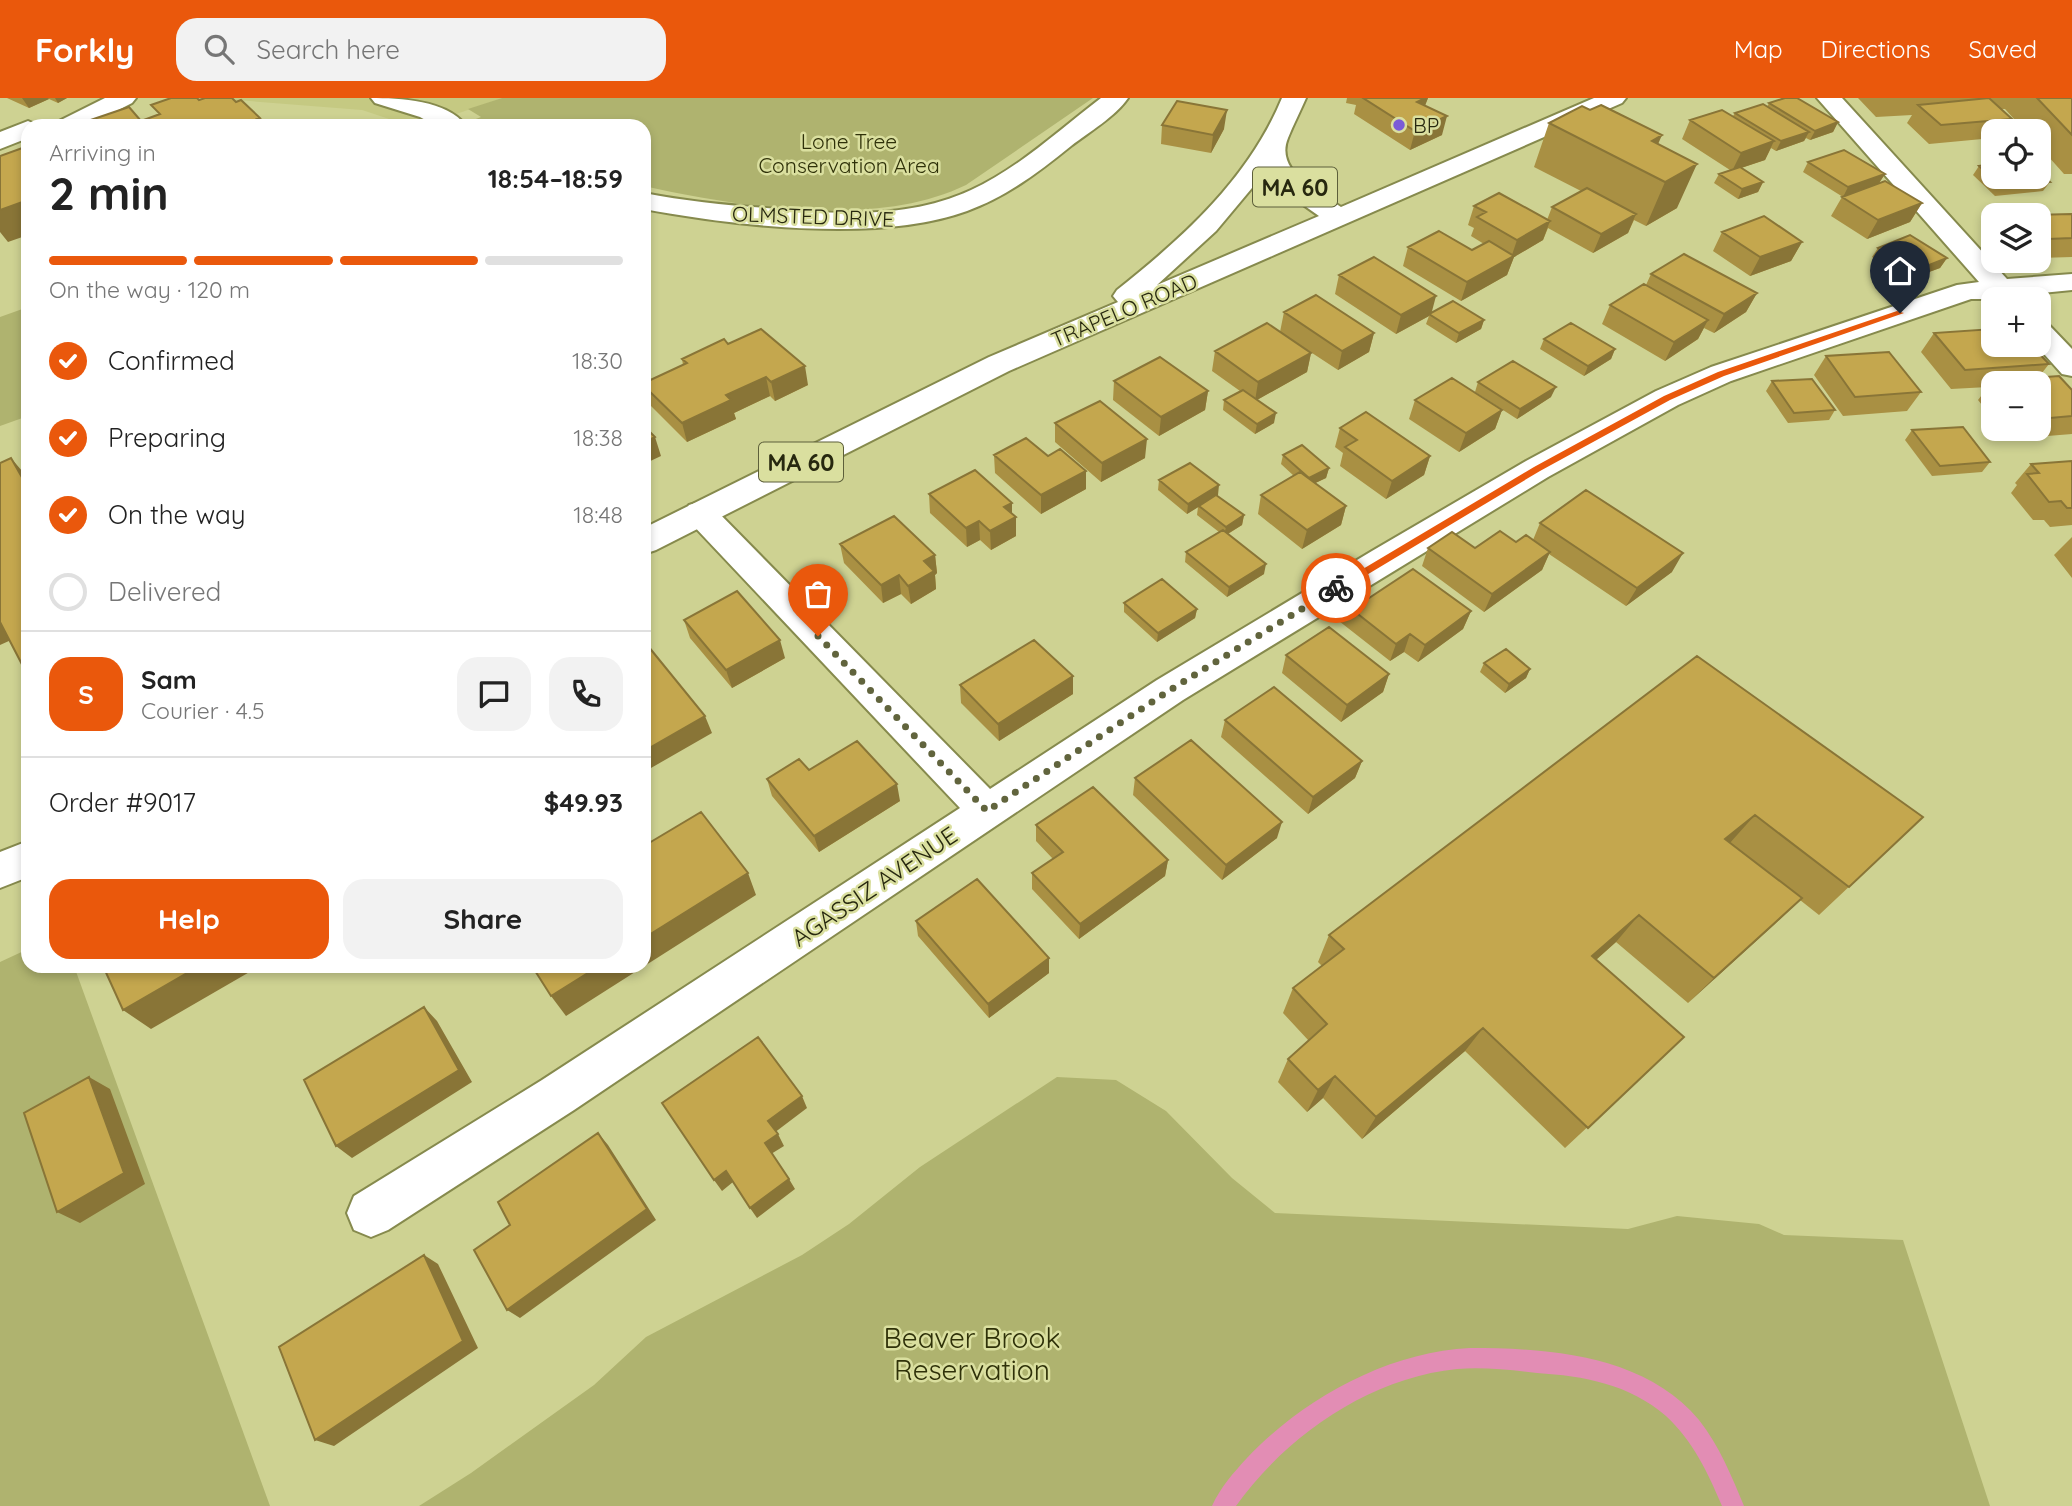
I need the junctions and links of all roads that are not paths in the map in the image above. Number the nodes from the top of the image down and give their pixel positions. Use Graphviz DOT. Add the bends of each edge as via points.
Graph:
graph roads {
  1 [pos="124,98"];
  2 [pos="383,98"];
  3 [pos="1116,98"];
  4 [pos="1294,98"];
  5 [pos="1614,98"];
  6 [pos="1829,98"];
  7 [pos="82,119"];
  8 [pos="440,119"];
  9 [pos="21,131"];
  10 [pos="1274,141"];
  11 [pos="3,157"];
  12 [pos="651,202"];
  13 [pos="1339,217"];
  14 [pos="2072,282"];
  15 [pos="1999,287"];
  16 [pos="2041,287"];
  17 [pos="1981,292"];
  18 [pos="1089,324"];
  19 [pos="2051,344"];
  20 [pos="2072,367"];
  21 [pos="700,513"];
  22 [pos="651,538"];
  23 [pos="987,811"];
  24 [pos="21,861"];
  25 [pos="0,871"];
  26 [pos="371,1213"];
  1 -- 7 [label="street"];
  2 -- 8 [label="street"];
  3 -- 12 [label="street, OLMSTED DRIVE" via="995,188 964,204 907,219 830,221 711,212"];
  4 -- 10 [label="street, MA 60"];
  5 -- 13 [label="street, TRAPELO ROAD"];
  6 -- 15 [label="street"];
  9 -- 11 [label="street" via="12,134"];
  10 -- 13 [label="street, MA 60" via="1274,160 1284,177"];
  10 -- 18 [label="street, MA 60" via="1192,239"];
  13 -- 18 [label="street, TRAPELO ROAD / MA 60"];
  14 -- 16 [label="street, AGASSIZ AVENUE"];
  17 -- 23 [label="street, AGASSIZ AVENUE" via="1967,291 1913,309 1721,374 1667,398 1372,566 1170,690"];
  18 -- 21 [label="street, TRAPELO ROAD / MA 60"];
  19 -- 20 [label="street"];
  21 -- 22 [label="street, TRAPELO ROAD / MA 60"];
  21 -- 23 [label="street"];
  23 -- 26 [label="street, AGASSIZ AVENUE"];
  24 -- 25 [label="street"];
}
